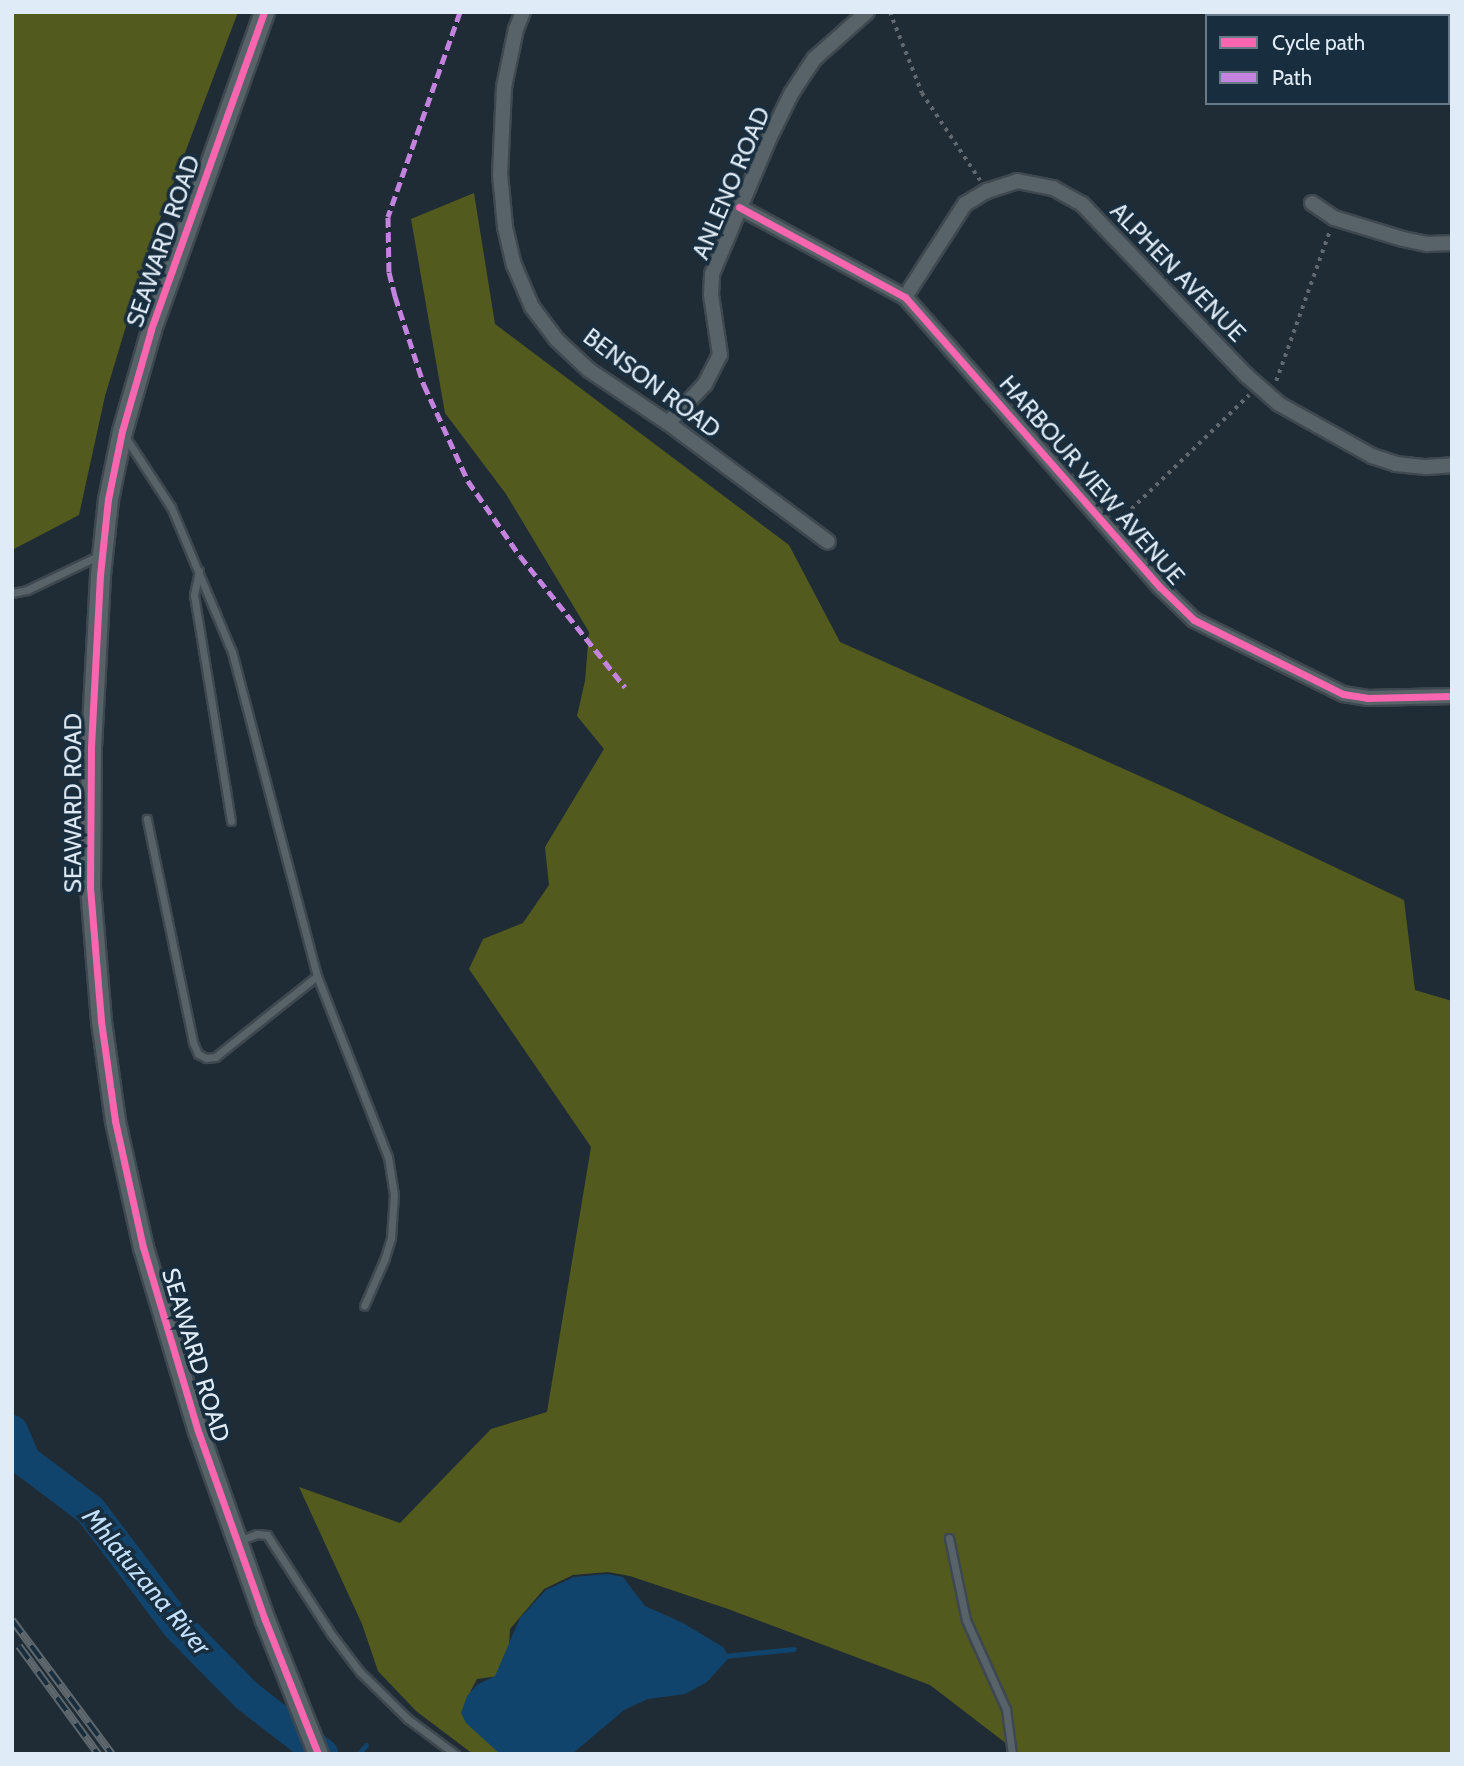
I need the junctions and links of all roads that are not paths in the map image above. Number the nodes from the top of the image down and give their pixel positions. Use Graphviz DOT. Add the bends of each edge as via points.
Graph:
graph roads {
  1 [pos="264,12"];
  2 [pos="523,12"];
  3 [pos="867,12"];
  4 [pos="1355,12"];
  5 [pos="1373,14"];
  6 [pos="1312,203"];
  7 [pos="739,207"];
  8 [pos="1452,243"];
  9 [pos="905,297"];
  10 [pos="668,423"];
  11 [pos="122,431"];
  12 [pos="1452,464"];
  13 [pos="828,542"];
  14 [pos="102,554"];
  15 [pos="199,571"];
  16 [pos="12,593"];
  17 [pos="1452,696"];
  18 [pos="147,819"];
  19 [pos="231,821"];
  20 [pos="317,976"];
  21 [pos="364,1306"];
  22 [pos="949,1538"];
  23 [pos="237,1542"];
  24 [pos="318,1754"];
  25 [pos="455,1754"];
  26 [pos="1012,1754"];
  1 -- 11 [label="street, SEAWARD ROAD" via="151,330"];
  2 -- 10 [label="street, BENSON ROAD" via="504,88 500,130 505,227 514,265 532,306 557,341 589,370"];
  3 -- 7 [label="street, ANLENO ROAD" via="814,59 791,94"];
  4 -- 5 [label="street"];
  6 -- 8 [label="street" via="1334,218 1404,239"];
  7 -- 9 [label="street, HARBOUR VIEW AVENUE"];
  7 -- 10 [label="street, ANLENO ROAD" via="712,274 720,355 705,384"];
  9 -- 12 [label="street, ALPHEN AVENUE" via="965,204 1017,181 1053,188 1082,204 1270,396 1372,456 1396,464"];
  9 -- 17 [label="street, HARBOUR VIEW AVENUE" via="1194,620 1323,687 1367,698"];
  10 -- 13 [label="street, BENSON ROAD"];
  11 -- 14 [label="street, SEAWARD ROAD"];
  11 -- 15 [label="lane" via="171,507"];
  14 -- 16 [label="lane"];
  14 -- 23 [label="street, SEAWARD ROAD" via="91,747 90,873 101,1021 117,1134 143,1247"];
  15 -- 19 [label="lane" via="194,595"];
  15 -- 20 [label="lane" via="232,652 249,710"];
  18 -- 20 [label="lane" via="198,1054 215,1057"];
  20 -- 21 [label="lane" via="388,1157 394,1194 391,1238"];
  22 -- 26 [label="lane" via="966,1620 1002,1696"];
  23 -- 24 [label="street, SEAWARD ROAD"];
  23 -- 25 [label="lane" via="267,1535 360,1672 408,1719"];
}
